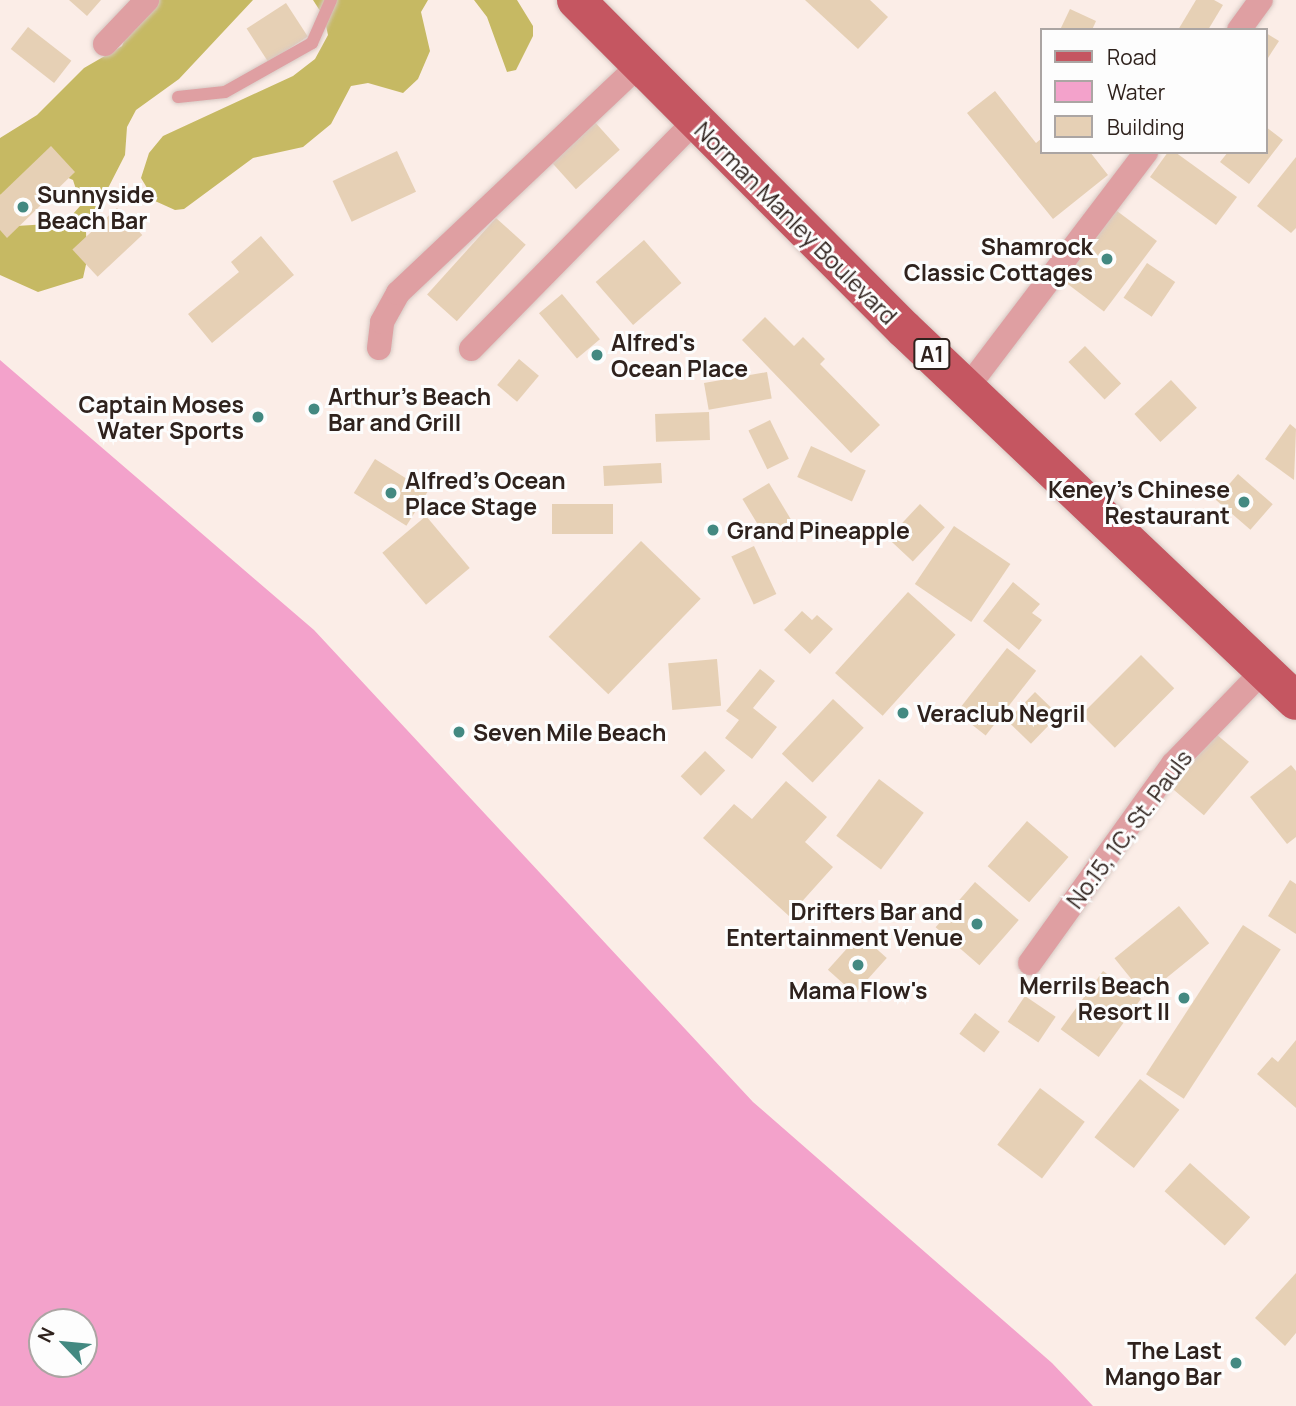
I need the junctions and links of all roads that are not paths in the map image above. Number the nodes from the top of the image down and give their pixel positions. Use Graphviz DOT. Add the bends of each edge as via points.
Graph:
graph roads {
  1 [pos="147,0"];
  2 [pos="331,0"];
  3 [pos="576,0"];
  4 [pos="1261,0"];
  5 [pos="1240,28"];
  6 [pos="105,44"];
  7 [pos="639,65"];
  8 [pos="178,97"];
  9 [pos="694,122"];
  10 [pos="1144,154"];
  11 [pos="379,348"];
  12 [pos="471,349"];
  13 [pos="967,388"];
  14 [pos="1264,670"];
  15 [pos="1296,701"];
  16 [pos="1030,963"];
  1 -- 6 [label="street"];
  2 -- 8 [label="lane" via="312,43 226,92"];
  3 -- 7 [label="main road, Norman Manley Boulevard / A1"];
  4 -- 5 [label="street"];
  7 -- 9 [label="main road, Norman Manley Boulevard / A1"];
  7 -- 11 [label="street" via="398,293 382,322"];
  9 -- 12 [label="street"];
  9 -- 13 [label="main road, Norman Manley Boulevard / A1"];
  10 -- 13 [label="street"];
  13 -- 14 [label="main road, Norman Manley Boulevard / A1"];
  14 -- 15 [label="main road, Norman Manley Boulevard / A1"];
  14 -- 16 [label="street, No.15, 1C, St. Pauls" via="1173,764"];
}
